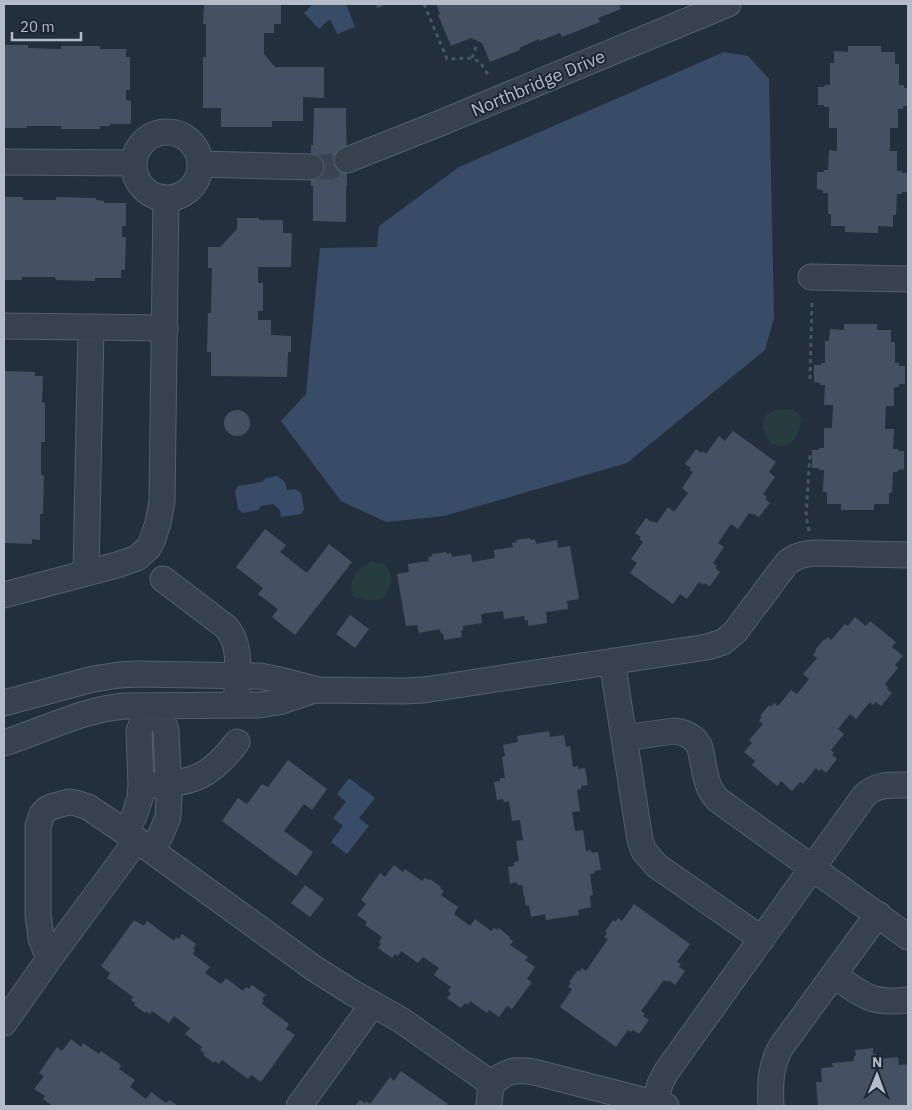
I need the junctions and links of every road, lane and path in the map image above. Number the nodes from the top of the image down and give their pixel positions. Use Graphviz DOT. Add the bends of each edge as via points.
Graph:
graph roads {
  1 [pos="424,4"];
  2 [pos="728,4"];
  3 [pos="477,44"];
  4 [pos="472,58"];
  5 [pos="488,76"];
  6 [pos="347,160"];
  7 [pos="4,162"];
  8 [pos="133,163"];
  9 [pos="200,164"];
  10 [pos="311,167"];
  11 [pos="166,199"];
  12 [pos="811,277"];
  13 [pos="908,279"];
  14 [pos="4,326"];
  15 [pos="91,328"];
  16 [pos="165,328"];
  17 [pos="810,379"];
  18 [pos="810,454"];
  19 [pos="815,553"];
  20 [pos="908,555"];
  21 [pos="86,573"];
  22 [pos="163,579"];
  23 [pos="4,595"];
  24 [pos="612,662"];
  25 [pos="237,676"];
  26 [pos="319,690"];
  27 [pos="4,703"];
  28 [pos="237,706"];
  29 [pos="152,707"];
  30 [pos="624,738"];
  31 [pos="4,742"];
  32 [pos="237,742"];
  33 [pos="169,784"];
  34 [pos="141,785"];
  35 [pos="908,785"];
  36 [pos="138,841"];
  37 [pos="813,867"];
  38 [pos="878,914"];
  39 [pos="908,936"];
  40 [pos="762,939"];
  41 [pos="49,959"];
  42 [pos="834,974"];
  43 [pos="908,1000"];
  44 [pos="373,1004"];
  45 [pos="4,1023"];
  46 [pos="491,1095"];
  47 [pos="661,1105"];
  48 [pos="299,1106"];
  49 [pos="771,1106"];
  1 -- 4 [label="path" via="447,59"];
  2 -- 6 [label="lane, Northbridge Drive"];
  3 -- 4 [label="path"];
  4 -- 5 [label="path" via="480,62"];
  7 -- 8 [label="lane"];
  8 -- 9 [label="lane" via="140,145 147,138 166,132 186,138 198,154"];
  8 -- 11 [label="lane" via="134,174 146,192"];
  9 -- 10 [label="lane"];
  9 -- 11 [label="lane" via="196,182 190,189 175,198"];
  11 -- 16 [label="lane"];
  12 -- 13 [label="lane"];
  12 -- 17 [label="path"];
  14 -- 15 [label="lane"];
  15 -- 16 [label="lane"];
  15 -- 21 [label="lane"];
  16 -- 21 [label="lane" via="162,500 156,532 148,548 137,558"];
  18 -- 19 [label="path" via="806,516"];
  19 -- 20 [label="lane"];
  19 -- 24 [label="lane" via="790,560 735,632 723,642"];
  21 -- 23 [label="lane"];
  22 -- 25 [label="lane" via="230,631 237,648"];
  24 -- 26 [label="lane" via="424,690"];
  24 -- 30 [label="lane"];
  25 -- 26 [label="lane" via="268,678"];
  25 -- 27 [label="lane" via="112,676"];
  25 -- 28 [label="lane"];
  26 -- 28 [label="lane" via="279,702"];
  28 -- 29 [label="lane"];
  29 -- 31 [label="lane" via="98,710"];
  29 -- 33 [label="lane" via="166,730"];
  29 -- 34 [label="lane" via="139,730"];
  30 -- 37 [label="lane" via="674,732 689,735 699,745 707,784 714,795"];
  30 -- 40 [label="lane" via="644,851 658,866"];
  32 -- 33 [label="lane" via="210,770 191,780"];
  33 -- 34 [label="lane"];
  33 -- 36 [label="lane" via="168,817 161,834"];
  34 -- 36 [label="lane" via="134,816"];
  35 -- 37 [label="lane" via="879,786 868,792"];
  36 -- 41 [label="lane"];
  36 -- 41 [label="lane" via="76,802 61,803 42,814 38,826 38,914 41,938"];
  36 -- 44 [label="lane" via="315,969"];
  37 -- 38 [label="lane"];
  37 -- 40 [label="lane"];
  38 -- 39 [label="lane"];
  38 -- 42 [label="lane"];
  40 -- 47 [label="lane" via="666,1072 660,1084"];
  41 -- 45 [label="lane"];
  42 -- 43 [label="lane" via="871,999"];
  42 -- 49 [label="lane" via="777,1054 771,1078"];
  44 -- 46 [label="lane" via="420,1032"];
  44 -- 48 [label="lane"];
  46 -- 47 [label="lane" via="498,1078 506,1073 525,1070"];
}
